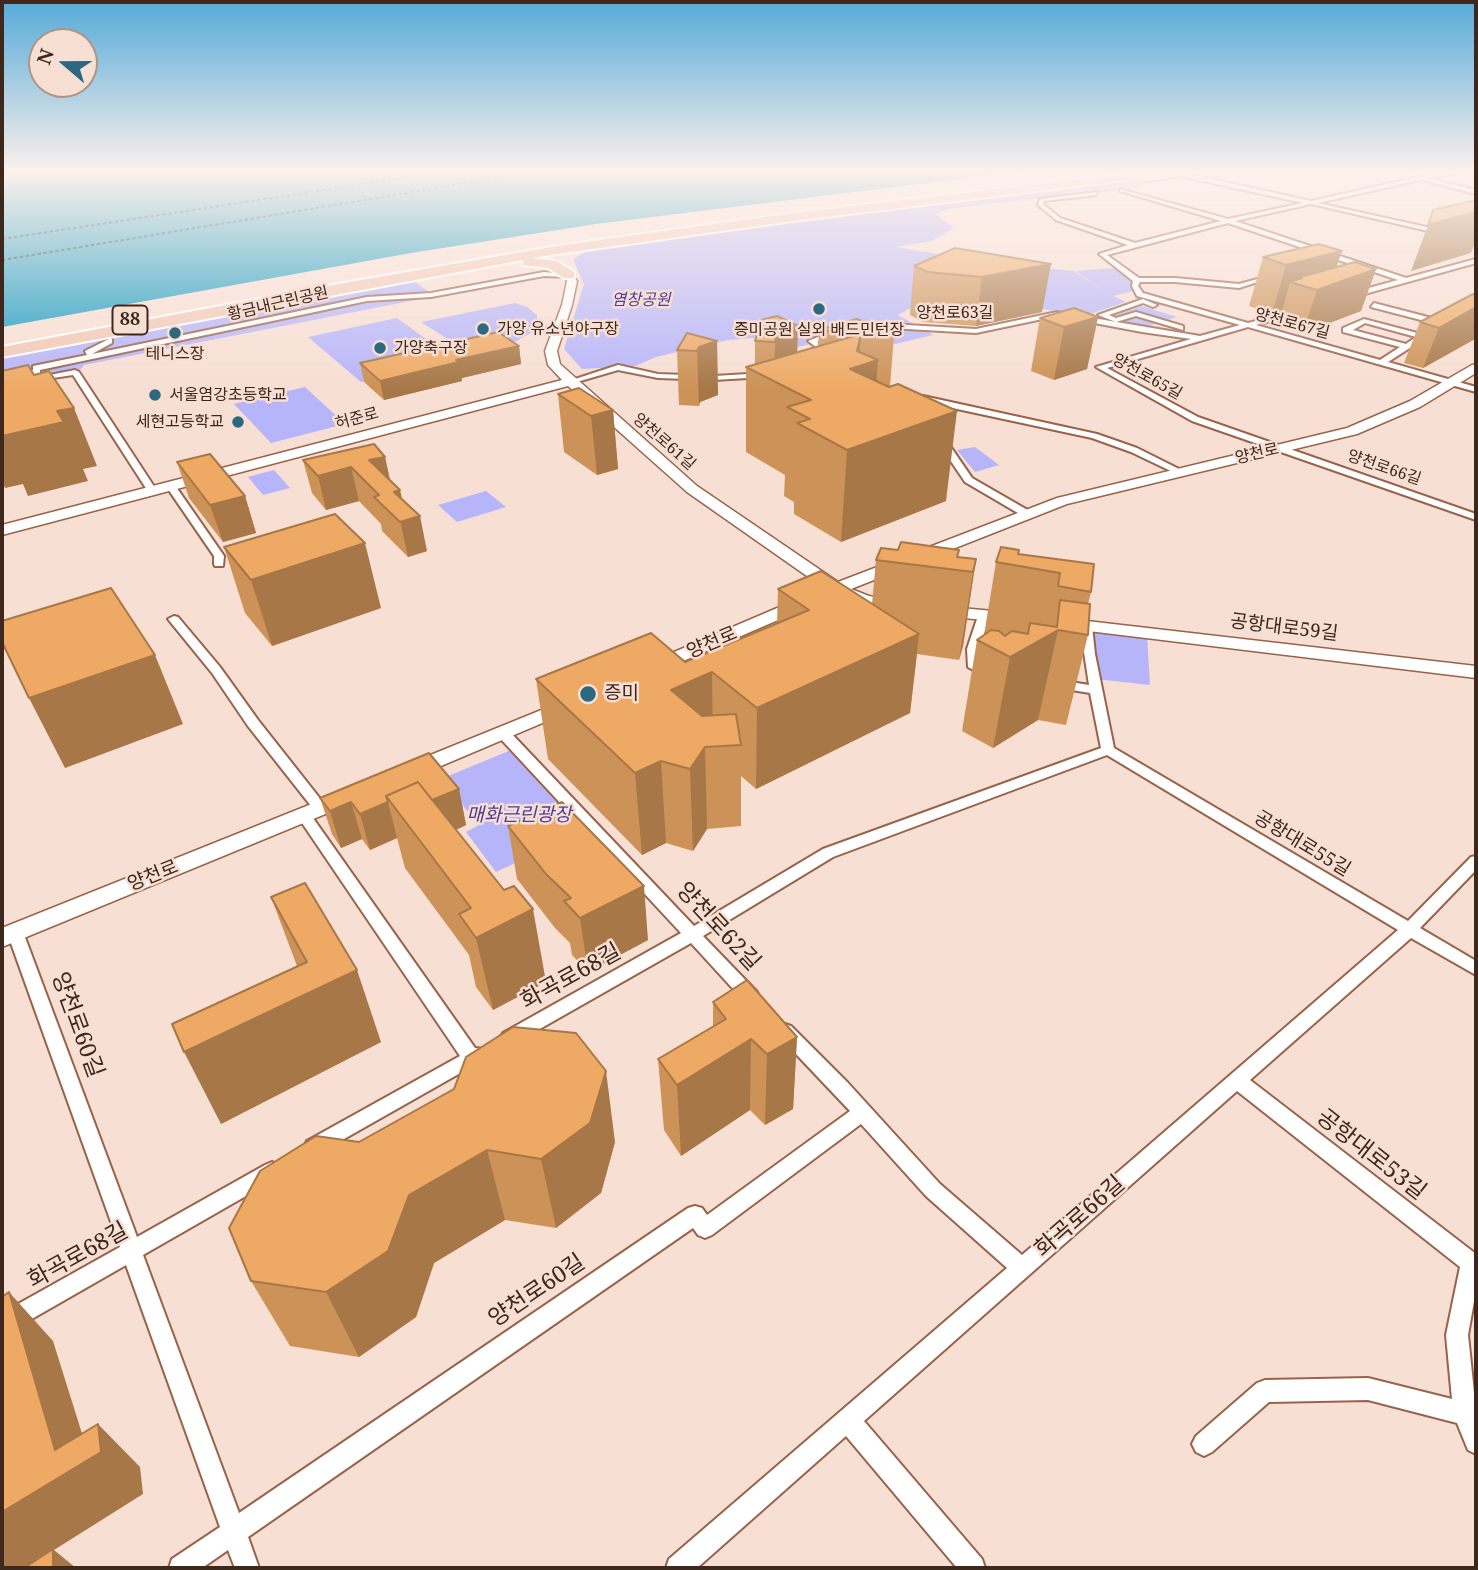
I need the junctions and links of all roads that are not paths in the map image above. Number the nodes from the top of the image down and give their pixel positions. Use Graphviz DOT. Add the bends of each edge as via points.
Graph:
graph roads {
  1 [pos="561,243"];
  2 [pos="611,243"];
  3 [pos="1128,243"];
  4 [pos="1140,243"];
  5 [pos="1295,243"];
  6 [pos="1133,245"];
  7 [pos="1334,256"];
  8 [pos="1322,260"];
  9 [pos="1476,261"];
  10 [pos="1287,271"];
  11 [pos="569,275"];
  12 [pos="1137,281"];
  13 [pos="1404,281"];
  14 [pos="338,288"];
  15 [pos="1342,298"];
  16 [pos="1374,305"];
  17 [pos="1308,308"];
  18 [pos="1162,325"];
  19 [pos="1244,325"];
  20 [pos="1175,326"];
  21 [pos="1201,336"];
  22 [pos="1421,336"];
  23 [pos="109,341"];
  24 [pos="2,343"];
  25 [pos="1406,346"];
  26 [pos="96,349"];
  27 [pos="2,352"];
  28 [pos="119,353"];
  29 [pos="71,361"];
  30 [pos="1381,363"];
  31 [pos="841,366"];
  32 [pos="1476,368"];
  33 [pos="75,372"];
  34 [pos="38,373"];
  35 [pos="776,375"];
  36 [pos="2,377"];
  37 [pos="570,382"];
  38 [pos="1453,383"];
  39 [pos="2,386"];
  40 [pos="1476,390"];
  41 [pos="925,414"];
  42 [pos="937,432"];
  43 [pos="1280,448"];
  44 [pos="1180,472"];
  45 [pos="170,486"];
  46 [pos="152,491"];
  47 [pos="1027,514"];
  48 [pos="1476,517"];
  49 [pos="2,530"];
  50 [pos="219,564"];
  51 [pos="836,589"];
  52 [pos="984,615"];
  53 [pos="174,619"];
  54 [pos="1086,626"];
  55 [pos="1476,672"];
  56 [pos="1002,677"];
  57 [pos="630,678"];
  58 [pos="1043,682"];
  59 [pos="1096,690"];
  60 [pos="579,700"];
  61 [pos="503,733"];
  62 [pos="1108,750"];
  63 [pos="390,779"];
  64 [pos="366,789"];
  65 [pos="312,811"];
  66 [pos="1476,861"];
  67 [pos="1408,931"];
  68 [pos="9,935"];
  69 [pos="690,935"];
  70 [pos="1476,969"];
  71 [pos="472,1058"];
  72 [pos="1236,1080"];
  73 [pos="863,1112"];
  74 [pos="132,1252"];
  75 [pos="1474,1265"];
  76 [pos="1022,1268"];
  77 [pos="2,1325"];
  78 [pos="1465,1414"];
  79 [pos="848,1420"];
  80 [pos="1476,1442"];
  81 [pos="1204,1444"];
  82 [pos="234,1531"];
  83 [pos="181,1568"];
  84 [pos="247,1568"];
  85 [pos="678,1568"];
  86 [pos="973,1568"];
  1 -- 24 [label="highway, 88"];
  2 -- 14 [label="highway, 88"];
  3 -- 6 [label="street"];
  4 -- 6 [label="street, 양천로67길"];
  5 -- 7 [label="street, 양천로67길"];
  6 -- 12 [label="street, 양천로67길" via="1102,254"];
  7 -- 8 [label="street"];
  7 -- 13 [label="street, 양천로67길"];
  9 -- 13 [label="street"];
  10 -- 12 [label="street, 양천로67길" via="1240,286"];
  11 -- 14 [label="highway" via="551,264 525,262"];
  11 -- 28 [label="street, 황금내근린공원" via="544,274 430,295 367,299"];
  11 -- 37 [label="main road, 양천로61길" via="567,305 551,351 554,365"];
  12 -- 19 [label="street, 양천로67길" via="1140,294"];
  13 -- 15 [label="street"];
  14 -- 27 [label="highway, 88"];
  16 -- 22 [label="street" via="1444,324"];
  17 -- 19 [label="street, 양천로65길"];
  18 -- 20 [label="street"];
  19 -- 21 [label="street, 양천로65길"];
  19 -- 30 [label="street, 양천로67길"];
  20 -- 21 [label="street"];
  20 -- 21 [label="street" via="1136,314 1116,320 1102,315 1143,301 1220,325"];
  21 -- 31 [label="street, 양천로63길" via="1057,314 976,331 855,324 812,341"];
  21 -- 43 [label="street, 양천로65길" via="1100,367 1195,419"];
  22 -- 25 [label="street"];
  22 -- 25 [label="street" via="1364,321 1346,330"];
  23 -- 26 [label="street, 황금내근린공원"];
  25 -- 30 [label="street"];
  26 -- 28 [label="street, 황금내근린공원"];
  26 -- 29 [label="street, 황금내근린공원"];
  28 -- 29 [label="street, 황금내근린공원"];
  29 -- 33 [label="street"];
  29 -- 34 [label="street, 황금내근린공원"];
  30 -- 38 [label="street, 양천로67길"];
  32 -- 38 [label="main road, 양천로"];
  33 -- 34 [label="street"];
  33 -- 46 [label="street"];
  34 -- 36 [label="street, 황금내근린공원"];
  34 -- 39 [label="street"];
  35 -- 37 [label="street" via="658,376 618,367"];
  37 -- 45 [label="main road, 허준로"];
  37 -- 51 [label="main road, 양천로61길" via="692,489"];
  38 -- 40 [label="street, 양천로67길"];
  38 -- 43 [label="main road, 양천로" via="1352,430"];
  41 -- 44 [label="street" via="910,396 1094,436"];
  42 -- 47 [label="street" via="968,480"];
  43 -- 44 [label="main road, 양천로"];
  43 -- 48 [label="street, 양천로66길"];
  44 -- 47 [label="main road, 양천로"];
  45 -- 46 [label="main road, 허준로"];
  45 -- 50 [label="street" via="219,556"];
  46 -- 49 [label="main road, 허준로"];
  47 -- 51 [label="main road, 양천로"];
  51 -- 52 [label="main road, 공항대로59길" via="865,601"];
  51 -- 57 [label="main road, 양천로"];
  52 -- 54 [label="main road, 공항대로59길"];
  52 -- 56 [label="street" via="972,649 974,667"];
  53 -- 65 [label="street" via="216,670"];
  54 -- 55 [label="main road, 공항대로59길"];
  54 -- 59 [label="street"];
  58 -- 59 [label="street"];
  59 -- 62 [label="street"];
  60 -- 61 [label="main road"];
  61 -- 63 [label="main road"];
  61 -- 69 [label="street, 양천로62길"];
  62 -- 67 [label="street, 공항대로55길"];
  62 -- 69 [label="street, 화곡로68길" via="828,853"];
  64 -- 65 [label="main road, 양천로"];
  65 -- 68 [label="main road, 양천로"];
  65 -- 71 [label="street"];
  66 -- 67 [label="street, 화곡로66길"];
  67 -- 70 [label="street, 공항대로55길"];
  67 -- 72 [label="street, 화곡로66길"];
  68 -- 74 [label="street, 양천로60길"];
  69 -- 71 [label="street, 화곡로68길"];
  69 -- 73 [label="street, 양천로62길"];
  71 -- 74 [label="street, 화곡로68길"];
  72 -- 75 [label="street, 공항대로53길"];
  72 -- 76 [label="street, 화곡로66길"];
  73 -- 76 [label="street, 양천로62길" via="933,1190"];
  73 -- 82 [label="street, 양천로60길" via="705,1228 695,1215"];
  74 -- 77 [label="street, 화곡로68길"];
  74 -- 82 [label="street, 양천로60길"];
  75 -- 78 [label="street" via="1457,1335"];
  76 -- 79 [label="street, 화곡로66길"];
  78 -- 80 [label="street"];
  78 -- 81 [label="street" via="1368,1390 1265,1391"];
  79 -- 85 [label="street, 화곡로66길"];
  79 -- 86 [label="street"];
  82 -- 83 [label="street, 양천로60길"];
  82 -- 84 [label="street, 양천로60길"];
}
